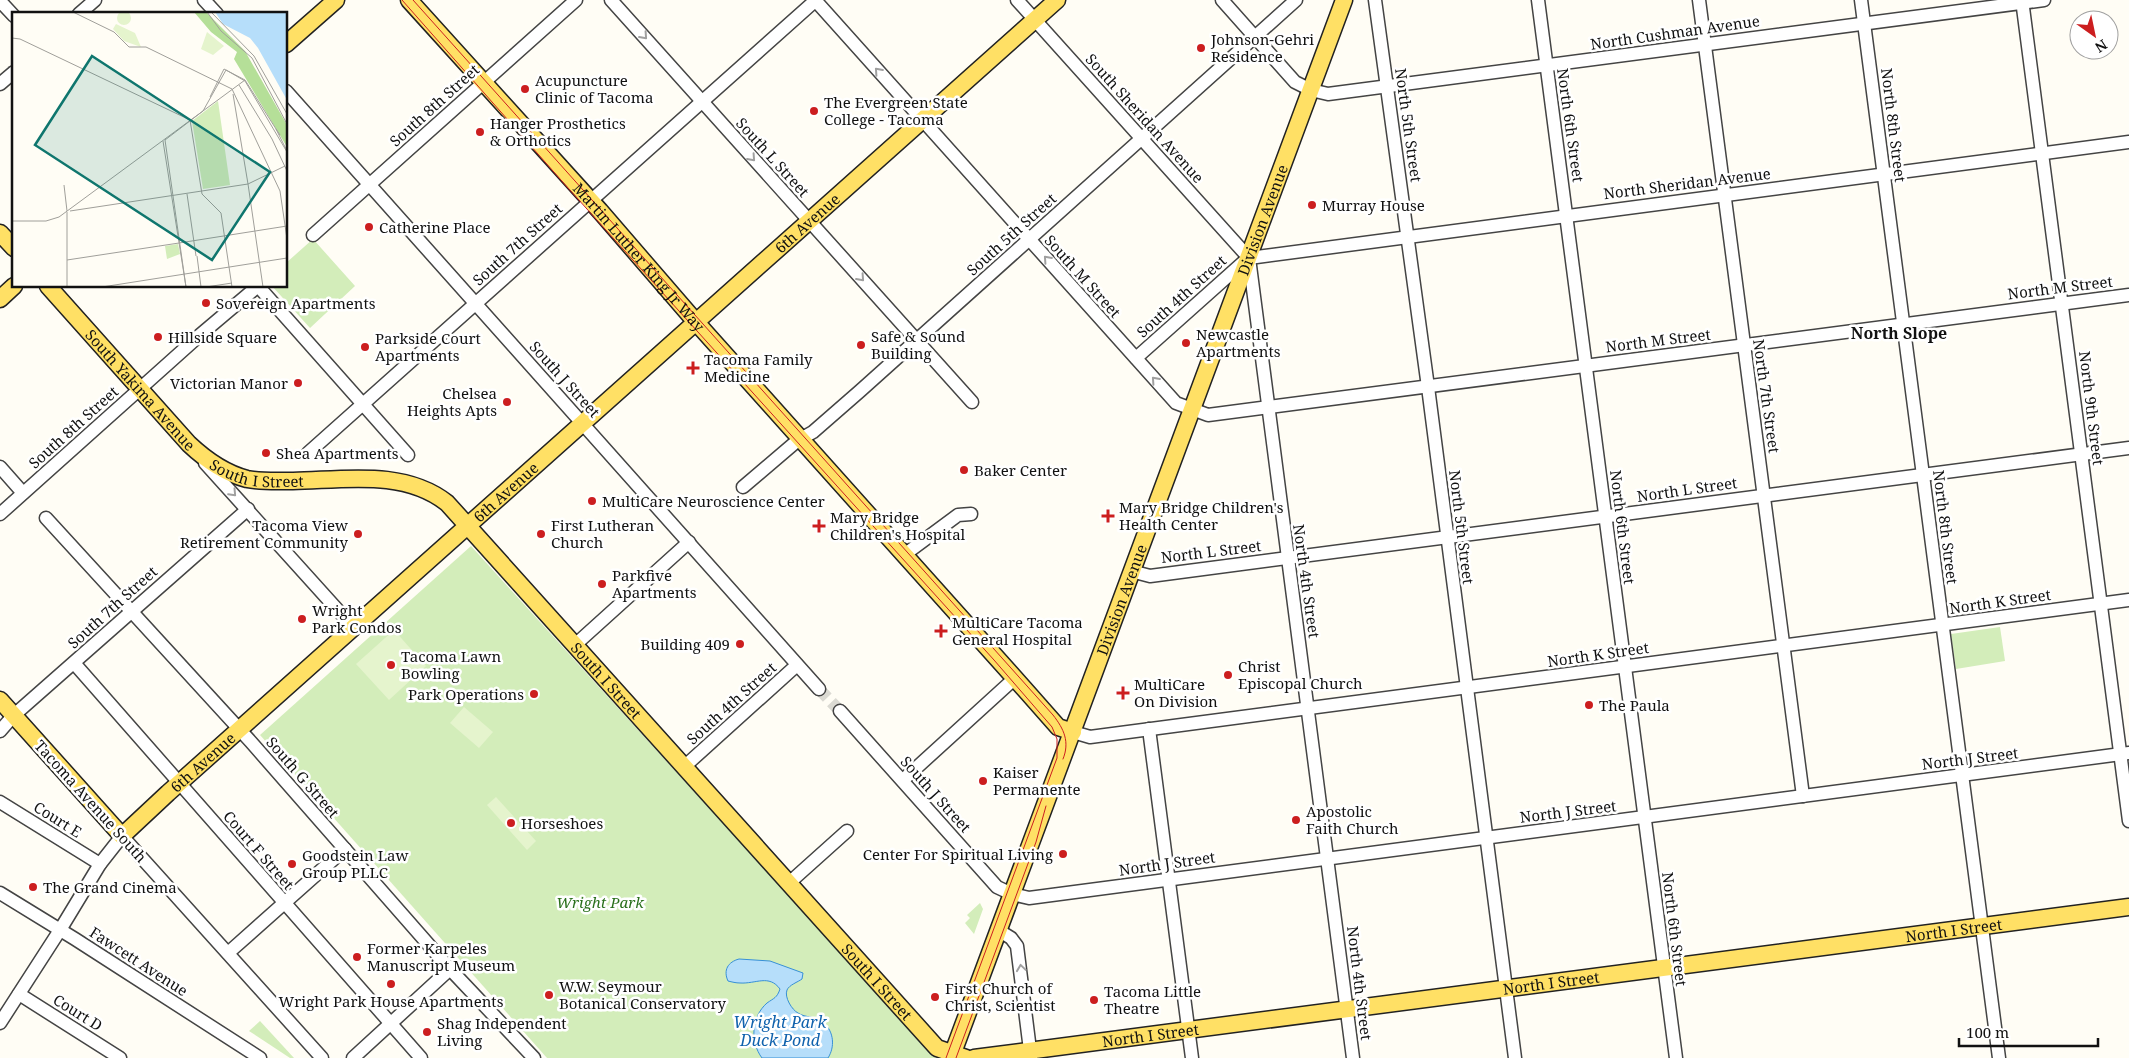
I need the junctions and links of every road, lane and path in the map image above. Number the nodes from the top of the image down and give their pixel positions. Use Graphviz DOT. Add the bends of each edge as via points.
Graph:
graph roads {
  1 [pos="95,0"];
  2 [pos="204,0"];
  3 [pos="336,0"];
  4 [pos="409,0"];
  5 [pos="576,0"];
  6 [pos="611,0"];
  7 [pos="815,0"];
  8 [pos="1018,0"];
  9 [pos="1057,0"];
  10 [pos="1222,0"];
  11 [pos="1296,0"];
  12 [pos="1344,0"];
  13 [pos="1375,0"];
  14 [pos="1538,0"];
  15 [pos="1699,0"];
  16 [pos="1861,0"];
  17 [pos="2044,0"];
  18 [pos="0,1"];
  19 [pos="2022,1"];
  20 [pos="82,12"];
  21 [pos="215,12"];
  22 [pos="12,14"];
  23 [pos="1035,20"];
  24 [pos="1864,23"];
  25 [pos="1255,37"];
  26 [pos="288,42"];
  27 [pos="1705,44"];
  28 [pos="1546,65"];
  29 [pos="12,74"];
  30 [pos="484,83"];
  31 [pos="0,84"];
  32 [pos="1387,86"];
  33 [pos="1311,90"];
  34 [pos="288,94"];
  35 [pos="702,102"];
  36 [pos="922,120"];
  37 [pos="1142,138"];
  38 [pos="2129,142"];
  39 [pos="2042,153"];
  40 [pos="1884,174"];
  41 [pos="370,184"];
  42 [pos="1725,195"];
  43 [pos="590,200"];
  44 [pos="1566,215"];
  45 [pos="809,221"];
  46 [pos="0,233"];
  47 [pos="313,235"];
  48 [pos="1407,236"];
  49 [pos="1029,239"];
  50 [pos="12,246"];
  51 [pos="1249,258"];
  52 [pos="12,288"];
  53 [pos="50,288"];
  54 [pos="256,288"];
  55 [pos="260,288"];
  56 [pos="2129,295"];
  57 [pos="0,299"];
  58 [pos="2062,303"];
  59 [pos="476,304"];
  60 [pos="695,321"];
  61 [pos="1903,324"];
  62 [pos="916,340"];
  63 [pos="1744,345"];
  64 [pos="1136,358"];
  65 [pos="1586,366"];
  66 [pos="1428,387"];
  67 [pos="140,389"];
  68 [pos="972,402"];
  69 [pos="362,405"];
  70 [pos="1268,408"];
  71 [pos="1192,410"];
  72 [pos="582,423"];
  73 [pos="801,439"];
  74 [pos="188,444"];
  75 [pos="2129,448"];
  76 [pos="308,453"];
  77 [pos="2082,454"];
  78 [pos="408,455"];
  79 [pos="0,467"];
  80 [pos="1923,475"];
  81 [pos="743,487"];
  82 [pos="24,493"];
  83 [pos="1764,496"];
  84 [pos="248,508"];
  85 [pos="0,514"];
  86 [pos="971,514"];
  87 [pos="1605,516"];
  88 [pos="46,518"];
  89 [pos="468,525"];
  90 [pos="1446,537"];
  91 [pos="689,542"];
  92 [pos="904,555"];
  93 [pos="1288,558"];
  94 [pos="1131,571"];
  95 [pos="2129,600"];
  96 [pos="2101,604"];
  97 [pos="132,612"];
  98 [pos="1942,625"];
  99 [pos="353,627"];
  100 [pos="576,644"];
  101 [pos="1784,646"];
  102 [pos="74,662"];
  103 [pos="798,665"];
  104 [pos="1625,666"];
  105 [pos="1016,678"];
  106 [pos="1466,688"];
  107 [pos="819,689"];
  108 [pos="0,700"];
  109 [pos="1308,708"];
  110 [pos="840,711"];
  111 [pos="14,716"];
  112 [pos="239,729"];
  113 [pos="1149,729"];
  114 [pos="0,731"];
  115 [pos="1073,732"];
  116 [pos="2125,754"];
  117 [pos="685,766"];
  118 [pos="1963,775"];
  119 [pos="903,780"];
  120 [pos="179,782"];
  121 [pos="1803,796"];
  122 [pos="0,802"];
  123 [pos="1645,818"];
  124 [pos="2129,821"];
  125 [pos="847,831"];
  126 [pos="122,836"];
  127 [pos="1486,838"];
  128 [pos="345,849"];
  129 [pos="1327,858"];
  130 [pos="100,864"];
  131 [pos="1168,879"];
  132 [pos="789,883"];
  133 [pos="0,894"];
  134 [pos="1012,894"];
  135 [pos="284,903"];
  136 [pos="2129,907"];
  137 [pos="1981,926"];
  138 [pos="60,930"];
  139 [pos="998,930"];
  140 [pos="228,953"];
  141 [pos="1664,967"];
  142 [pos="450,969"];
  143 [pos="1505,988"];
  144 [pos="19,994"];
  145 [pos="1346,1009"];
  146 [pos="0,1024"];
  147 [pos="391,1024"];
  148 [pos="1188,1030"];
  149 [pos="1031,1054"];
  150 [pos="957,1057"];
  151 [pos="120,1058"];
  152 [pos="260,1058"];
  153 [pos="322,1058"];
  154 [pos="353,1058"];
  155 [pos="421,1058"];
  156 [pos="534,1058"];
  157 [pos="974,1058"];
  158 [pos="1192,1058"];
  159 [pos="1353,1058"];
  160 [pos="1514,1058"];
  161 [pos="1676,1058"];
  162 [pos="1999,1058"];
  1 -- 20 [label="street"];
  2 -- 21 [label="street"];
  3 -- 26 [label="main road"];
  4 -- 30 [label="main road, Martin Luther King Jr Way"];
  5 -- 30 [label="street, South 8th Street"];
  6 -- 35 [label="street, South L Street, one-way"];
  7 -- 35 [label="street, South 7th Street"];
  36 -- 7 [label="street, South M Street, one-way"];
  8 -- 23 [label="street, South Sheridan Avenue"];
  9 -- 23 [label="main road, 6th Avenue"];
  10 -- 25 [label="street"];
  11 -- 25 [label="street, South 5th Street"];
  12 -- 33 [label="main road, Division Avenue"];
  13 -- 32 [label="street, North 5th Street"];
  14 -- 28 [label="street, North 6th Street"];
  15 -- 27 [label="street, North 7th Street"];
  16 -- 24 [label="street, North 8th Street"];
  17 -- 19 [label="street, North Cushman Avenue"];
  18 -- 22 [label="street"];
  19 -- 24 [label="street, North Cushman Avenue"];
  19 -- 39 [label="street, North 9th Street"];
  23 -- 36 [label="main road, 6th Avenue"];
  23 -- 37 [label="street, South Sheridan Avenue"];
  24 -- 27 [label="street, North Cushman Avenue"];
  24 -- 40 [label="street, North 8th Street"];
  25 -- 33 [label="street" via="1296,82"];
  25 -- 37 [label="street, South 5th Street"];
  27 -- 28 [label="street, North Cushman Avenue"];
  27 -- 42 [label="street, North 7th Street"];
  28 -- 32 [label="street, North Cushman Avenue"];
  28 -- 44 [label="street, North 6th Street"];
  29 -- 31 [label="street"];
  30 -- 41 [label="street, South 8th Street"];
  30 -- 43 [label="main road, Martin Luther King Jr Way"];
  32 -- 33 [label="street, North Cushman Avenue" via="1328,94"];
  32 -- 48 [label="street, North 5th Street"];
  33 -- 51 [label="main road, Division Avenue"];
  34 -- 41 [label="street, South J Street"];
  35 -- 43 [label="street, South 7th Street"];
  35 -- 45 [label="street, South L Street, one-way"];
  36 -- 45 [label="main road, 6th Avenue"];
  36 -- 49 [label="street, South M Street"];
  37 -- 49 [label="street, South 5th Street"];
  37 -- 51 [label="street, South Sheridan Avenue"];
  38 -- 39 [label="street, North Sheridan Avenue"];
  39 -- 40 [label="street, North Sheridan Avenue"];
  39 -- 58 [label="street, North 9th Street"];
  40 -- 42 [label="street, North Sheridan Avenue"];
  40 -- 61 [label="street, North 8th Street"];
  41 -- 47 [label="street, South 8th Street"];
  41 -- 59 [label="street, South J Street"];
  42 -- 44 [label="street, North Sheridan Avenue"];
  42 -- 63 [label="street, North 7th Street"];
  43 -- 59 [label="street, South 7th Street"];
  43 -- 60 [label="main road, Martin Luther King Jr Way"];
  44 -- 48 [label="street, North Sheridan Avenue"];
  44 -- 65 [label="street, North 6th Street"];
  45 -- 60 [label="main road, 6th Avenue"];
  45 -- 62 [label="street, South L Street, one-way"];
  46 -- 50 [label="main road"];
  48 -- 51 [label="street, North Sheridan Avenue"];
  48 -- 66 [label="street, North 5th Street"];
  49 -- 62 [label="street, South 5th Street"];
  64 -- 49 [label="street, South M Street, one-way"];
  51 -- 64 [label="street, South 4th Street"];
  51 -- 70 [label="street, North 4th Street"];
  51 -- 71 [label="main road, Division Avenue"];
  52 -- 57 [label="main road"];
  53 -- 67 [label="main road, South Yakima Avenue"];
  54 -- 67 [label="street, South 8th Street"];
  55 -- 69 [label="street"];
  56 -- 58 [label="street, North M Street"];
  58 -- 61 [label="street, North M Street"];
  58 -- 77 [label="street, North 9th Street"];
  59 -- 69 [label="street, South 7th Street"];
  59 -- 72 [label="street, South J Street"];
  60 -- 72 [label="main road, 6th Avenue"];
  60 -- 73 [label="main road, Martin Luther King Jr Way"];
  61 -- 63 [label="street, North M Street"];
  61 -- 80 [label="street, North 8th Street"];
  62 -- 68 [label="street, South L Street"];
  62 -- 73 [label="street, South 5th Street" via="814,432"];
  63 -- 65 [label="street, North M Street"];
  63 -- 83 [label="street, North 7th Street"];
  71 -- 64 [label="street, South M Street, one-way" via="1176,403"];
  65 -- 66 [label="street, North M Street"];
  65 -- 87 [label="street, North 6th Street"];
  66 -- 70 [label="street, North M Street"];
  66 -- 90 [label="street, North 5th Street"];
  67 -- 74 [label="main road, South Yakima Avenue"];
  67 -- 82 [label="street, South 8th Street"];
  69 -- 76 [label="street, South 7th Street"];
  69 -- 78 [label="street"];
  70 -- 71 [label="street, North M Street" via="1208,415"];
  70 -- 93 [label="street, North 4th Street"];
  71 -- 94 [label="main road, Division Avenue"];
  72 -- 89 [label="main road, 6th Avenue"];
  72 -- 91 [label="street, South J Street"];
  73 -- 81 [label="street, South 5th Street"];
  73 -- 92 [label="main road, Martin Luther King Jr Way"];
  74 -- 84 [label="street, South Yakima Avenue, one-way"];
  74 -- 89 [label="main road, South I Street" via="215,465 248,479 271,482 404,482 438,496"];
  75 -- 77 [label="street, North L Street"];
  77 -- 80 [label="street, North L Street"];
  77 -- 96 [label="street, North 9th Street"];
  79 -- 82 [label="street"];
  80 -- 83 [label="street, North L Street"];
  80 -- 98 [label="street, North 8th Street"];
  82 -- 85 [label="street, South 8th Street"];
  83 -- 87 [label="street, North L Street"];
  83 -- 101 [label="street, North 7th Street"];
  84 -- 97 [label="street, South 7th Street"];
  84 -- 99 [label="street, South Yakima Avenue"];
  86 -- 92 [label="street" via="958,515"];
  87 -- 90 [label="street, North L Street"];
  87 -- 104 [label="street, North 6th Street"];
  88 -- 97 [label="street, South G Street"];
  89 -- 99 [label="main road, 6th Avenue"];
  89 -- 100 [label="main road, South I Street"];
  90 -- 93 [label="street, North L Street"];
  90 -- 106 [label="street, North 5th Street"];
  91 -- 100 [label="street"];
  91 -- 103 [label="street, South J Street"];
  92 -- 105 [label="main road, Martin Luther King Jr Way"];
  93 -- 94 [label="street, North L Street" via="1148,576"];
  93 -- 109 [label="street, North 4th Street"];
  94 -- 115 [label="main road, Division Avenue"];
  95 -- 96 [label="street, North K Street"];
  96 -- 98 [label="street, North K Street"];
  96 -- 116 [label="street, North 9th Street"];
  97 -- 102 [label="street, South 7th Street"];
  97 -- 112 [label="street, South G Street"];
  98 -- 101 [label="street, North K Street"];
  98 -- 118 [label="street, North 8th Street"];
  99 -- 112 [label="main road, 6th Avenue"];
  100 -- 117 [label="main road, South I Street"];
  101 -- 104 [label="street, North K Street"];
  101 -- 121 [label="street, North 7th Street"];
  102 -- 111 [label="street, South 7th Street"];
  102 -- 120 [label="street, Court F Street"];
  103 -- 107 [label="street, South J Street"];
  103 -- 117 [label="street, South 4th Street"];
  104 -- 106 [label="street, North K Street"];
  104 -- 123 [label="street, North 6th Street"];
  105 -- 115 [label="main road, Martin Luther King Jr Way" via="1058,727"];
  105 -- 119 [label="street"];
  106 -- 109 [label="street, North K Street"];
  106 -- 127 [label="street, North 5th Street"];
  108 -- 111 [label="main road, Tacoma Avenue South"];
  109 -- 113 [label="street, North K Street"];
  109 -- 129 [label="street, North 4th Street"];
  110 -- 119 [label="street, South J Street"];
  111 -- 114 [label="street, South 7th Street"];
  111 -- 126 [label="main road, Tacoma Avenue South"];
  112 -- 120 [label="main road, 6th Avenue"];
  112 -- 128 [label="street, South G Street"];
  113 -- 115 [label="street, North K Street" via="1090,737"];
  113 -- 131 [label="street"];
  115 -- 134 [label="main road, Division Avenue"];
  116 -- 118 [label="street, North J Street"];
  116 -- 124 [label="street, North 9th Street"];
  117 -- 132 [label="main road, South I Street"];
  118 -- 121 [label="street, North J Street"];
  118 -- 137 [label="street, North 8th Street"];
  119 -- 134 [label="street, South J Street" via="997,887"];
  120 -- 126 [label="main road, 6th Avenue"];
  120 -- 135 [label="street, Court F Street"];
  121 -- 123 [label="street, North J Street"];
  122 -- 130 [label="street, Court E"];
  123 -- 127 [label="street, North J Street"];
  123 -- 141 [label="street, North 6th Street"];
  125 -- 132 [label="street"];
  126 -- 130 [label="street, 6th Avenue"];
  126 -- 140 [label="street, Tacoma Avenue South"];
  127 -- 129 [label="street, North J Street"];
  127 -- 143 [label="street, North 5th Street"];
  128 -- 135 [label="street"];
  128 -- 142 [label="street, South G Street"];
  129 -- 131 [label="street, North J Street"];
  129 -- 145 [label="street, North 4th Street"];
  130 -- 138 [label="street, 6th Avenue"];
  131 -- 134 [label="street, North J Street" via="1029,898"];
  131 -- 148 [label="street"];
  132 -- 150 [label="main road, South I Street" via="937,1048"];
  133 -- 138 [label="street, Fawcett Avenue"];
  134 -- 139 [label="main road, Division Avenue"];
  135 -- 140 [label="street"];
  135 -- 147 [label="street, Court F Street"];
  136 -- 137 [label="main road, North I Street"];
  137 -- 141 [label="main road, North I Street"];
  137 -- 162 [label="street, North 8th Street"];
  138 -- 144 [label="street, 6th Avenue"];
  138 -- 152 [label="street, Fawcett Avenue"];
  149 -- 139 [label="street, one-way" via="1017,946"];
  139 -- 150 [label="main road, Division Avenue"];
  140 -- 153 [label="street, Tacoma Avenue South"];
  141 -- 143 [label="main road, North I Street"];
  141 -- 161 [label="street, North 6th Street"];
  142 -- 147 [label="street"];
  142 -- 156 [label="street, South G Street"];
  143 -- 145 [label="main road, North I Street"];
  143 -- 160 [label="street, North 5th Street"];
  144 -- 146 [label="street, 6th Avenue"];
  144 -- 151 [label="street, Court D"];
  145 -- 148 [label="main road, North I Street"];
  145 -- 159 [label="street, North 4th Street"];
  147 -- 154 [label="street"];
  147 -- 155 [label="street, Court F Street"];
  148 -- 149 [label="main road, North I Street"];
  148 -- 158 [label="street"];
  149 -- 157 [label="main road, North I Street"];
}
